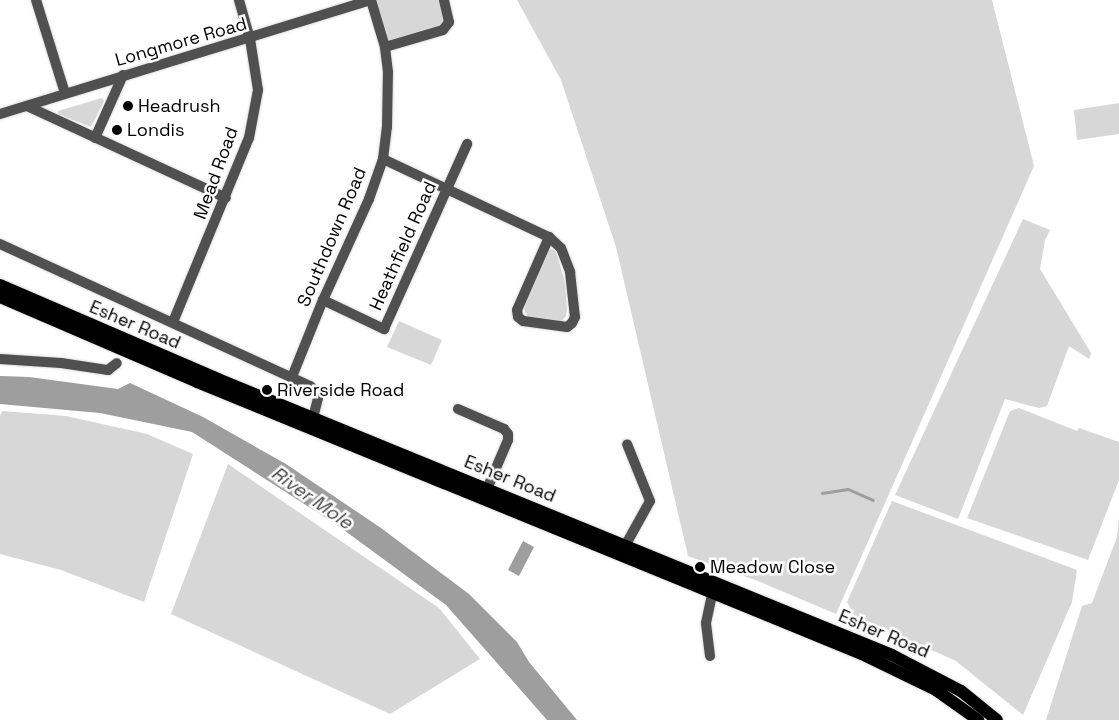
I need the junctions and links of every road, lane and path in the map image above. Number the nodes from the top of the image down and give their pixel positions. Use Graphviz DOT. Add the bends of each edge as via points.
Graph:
graph roads {
  1 [pos="36,0"];
  2 [pos="239,0"];
  3 [pos="371,0"];
  4 [pos="444,0"];
  5 [pos="250,39"];
  6 [pos="385,47"];
  7 [pos="123,75"];
  8 [pos="65,92"];
  9 [pos="27,106"];
  10 [pos="0,114"];
  11 [pos="95,138"];
  12 [pos="466,144"];
  13 [pos="383,159"];
  14 [pos="447,188"];
  15 [pos="226,198"];
  16 [pos="549,237"];
  17 [pos="0,244"];
  18 [pos="0,285"];
  19 [pos="0,297"];
  20 [pos="323,300"];
  21 [pos="173,322"];
  22 [pos="0,359"];
  23 [pos="117,363"];
  24 [pos="292,377"];
  25 [pos="458,409"];
  26 [pos="313,418"];
  27 [pos="627,444"];
  28 [pos="487,489"];
  29 [pos="625,546"];
  30 [pos="712,594"];
  31 [pos="710,656"];
  32 [pos="978,720"];
  33 [pos="998,720"];
  1 -- 8 [label="street"];
  2 -- 5 [label="street, Mead Road"];
  3 -- 5 [label="street, Longmore Road"];
  3 -- 6 [label="street, Southdown Road"];
  4 -- 6 [label="street" via="449,22 443,30"];
  5 -- 7 [label="street, Longmore Road"];
  5 -- 15 [label="street, Mead Road" via="258,90 249,138"];
  6 -- 13 [label="street, Southdown Road" via="388,101"];
  7 -- 8 [label="street, Longmore Road"];
  7 -- 11 [label="street"];
  8 -- 9 [label="street, Longmore Road"];
  9 -- 10 [label="street, Longmore Road"];
  9 -- 11 [label="street"];
  11 -- 15 [label="street"];
  12 -- 14 [label="street, Heathfield Road"];
  13 -- 14 [label="street"];
  13 -- 20 [label="street, Southdown Road" via="369,199"];
  14 -- 16 [label="street"];
  14 -- 20 [label="street, Heathfield Road" via="384,328"];
  15 -- 21 [label="street, Mead Road"];
  16 -- 16 [label="street" via="517,310 518,317 523,321 567,327 575,317 570,272 561,248"];
  17 -- 21 [label="street"];
  18 -- 26 [label="main road, Esher Road"];
  19 -- 30 [label="main road, Esher Road" via="141,359"];
  20 -- 24 [label="street, Southdown Road"];
  21 -- 24 [label="street"];
  22 -- 23 [label="street" via="108,370"];
  24 -- 26 [label="street" via="318,393"];
  25 -- 28 [label="street" via="504,429 508,434"];
  26 -- 28 [label="main road, Esher Road"];
  27 -- 29 [label="street" via="650,501"];
  28 -- 29 [label="main road, Esher Road"];
  29 -- 33 [label="main road, Esher Road" via="912,664 961,690"];
  30 -- 31 [label="street" via="706,623"];
  30 -- 32 [label="main road, Esher Road" via="910,676 949,698"];
}
